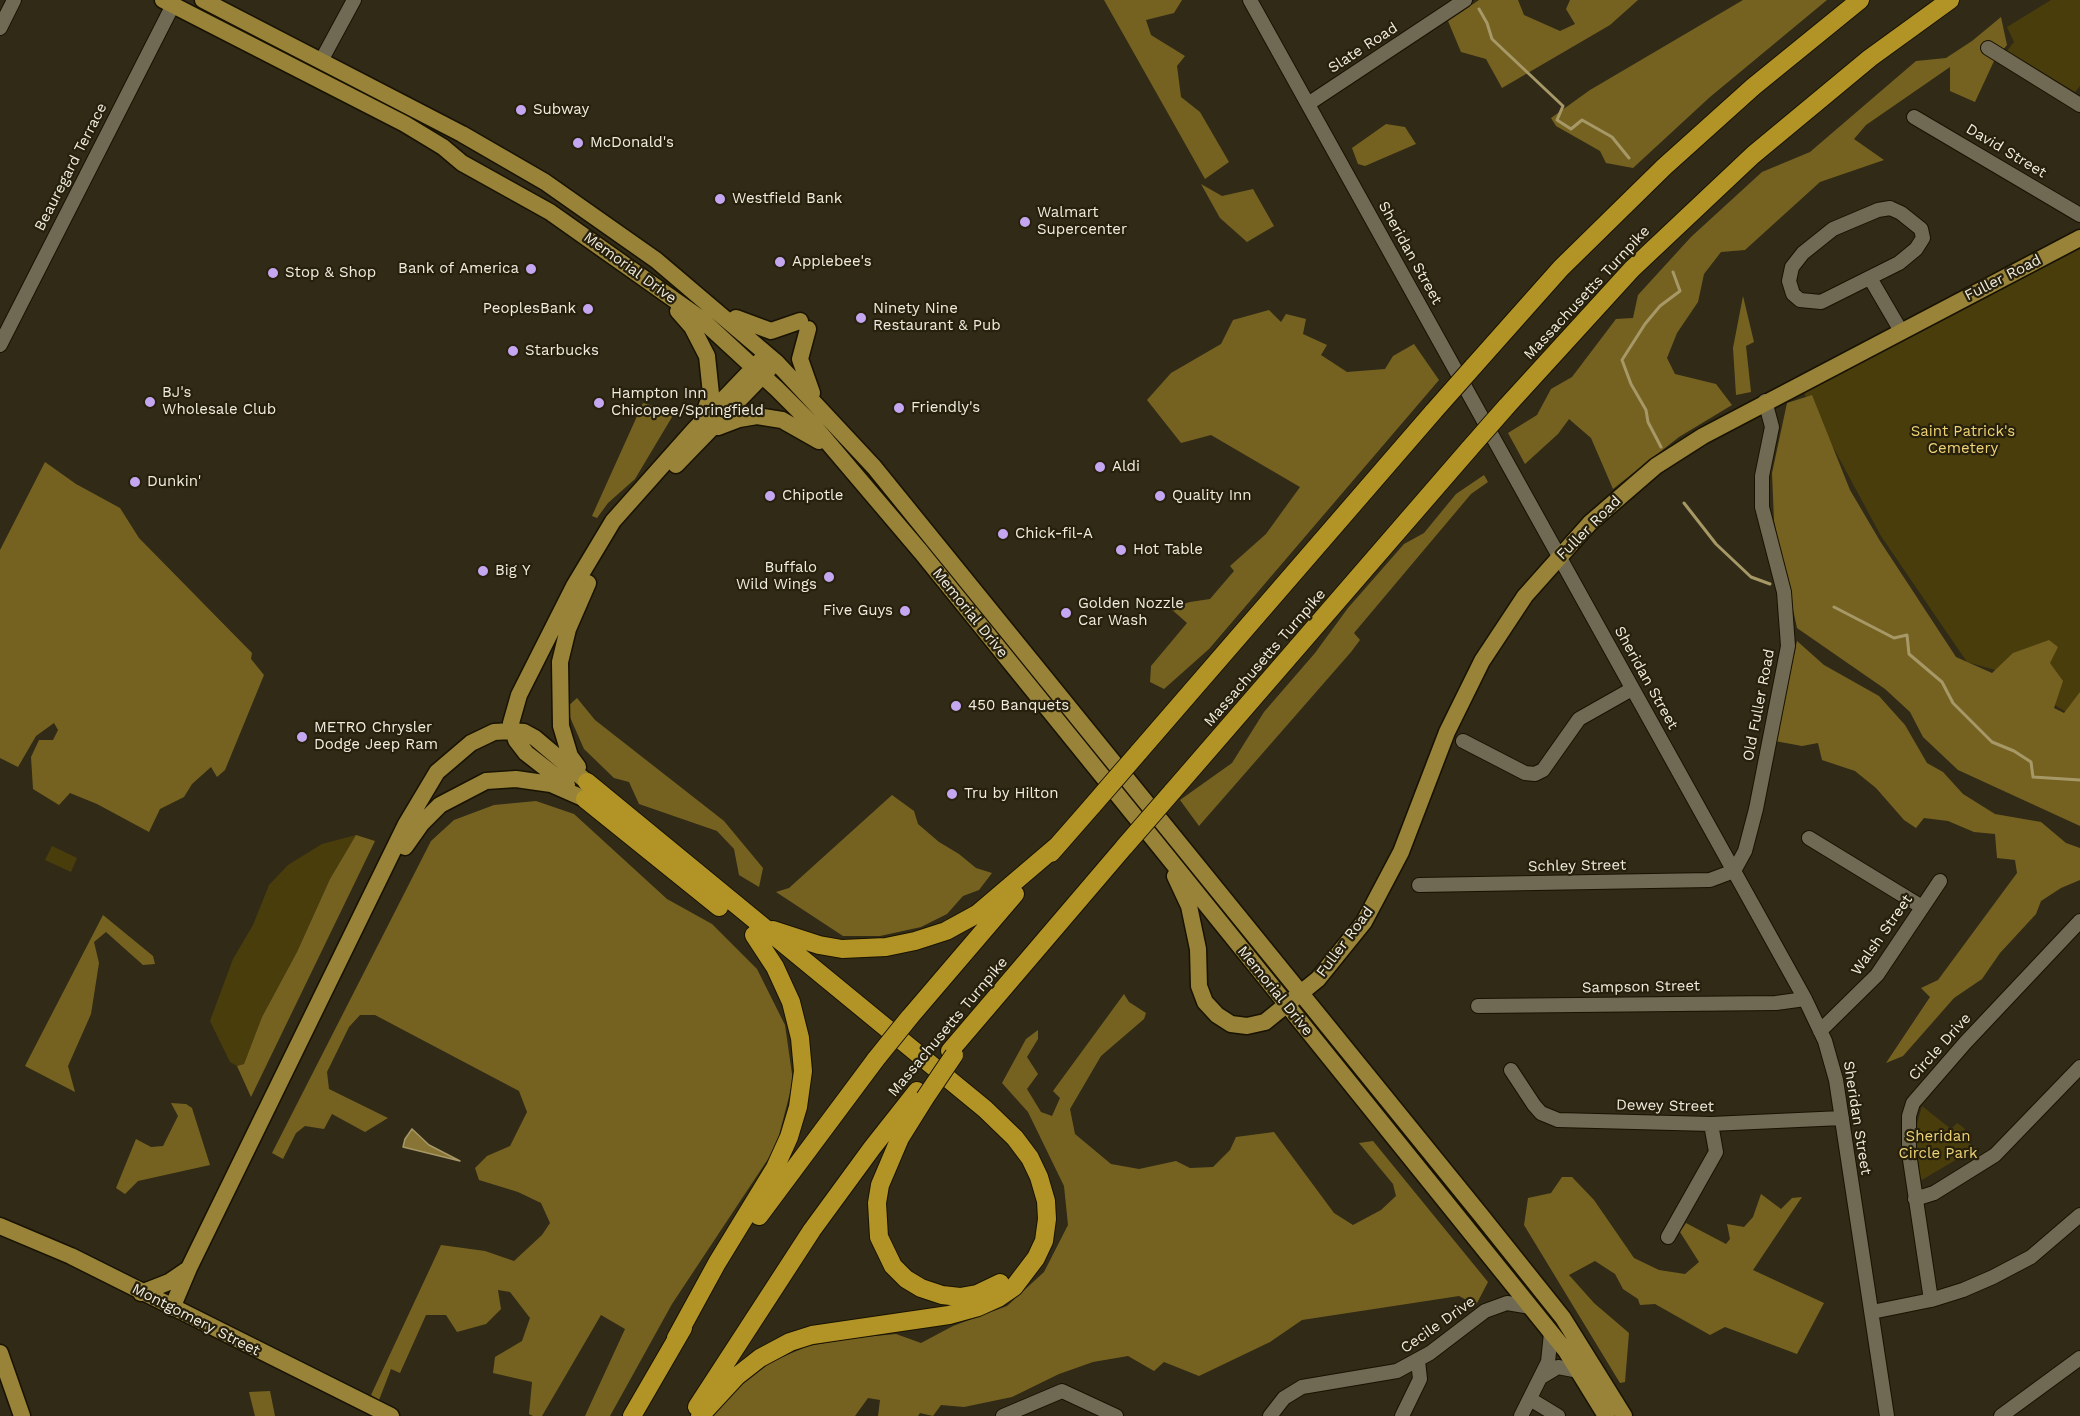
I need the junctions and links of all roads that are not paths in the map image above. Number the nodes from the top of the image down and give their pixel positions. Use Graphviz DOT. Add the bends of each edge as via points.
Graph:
graph roads {
  1 [pos="14,0"];
  2 [pos="354,0"];
  3 [pos="1250,0"];
  4 [pos="1466,0"];
  5 [pos="1860,0"];
  6 [pos="1950,0"];
  7 [pos="206,1"];
  8 [pos="168,2"];
  9 [pos="0,27"];
  10 [pos="1988,48"];
  11 [pos="321,61"];
  12 [pos="1308,104"];
  13 [pos="2080,105"];
  14 [pos="1914,117"];
  15 [pos="444,125"];
  16 [pos="436,143"];
  17 [pos="2080,215"];
  18 [pos="2080,238"];
  19 [pos="1870,278"];
  20 [pos="656,287"];
  21 [pos="718,311"];
  22 [pos="1901,331"];
  23 [pos="0,345"];
  24 [pos="772,358"];
  25 [pos="759,371"];
  26 [pos="1765,401"];
  27 [pos="817,405"];
  28 [pos="714,429"];
  29 [pos="693,431"];
  30 [pos="837,452"];
  31 [pos="1558,557"];
  32 [pos="966,600"];
  33 [pos="1632,689"];
  34 [pos="512,731"];
  35 [pos="1463,741"];
  36 [pos="586,790"];
  37 [pos="1809,838"];
  38 [pos="1058,845"];
  39 [pos="1163,851"];
  40 [pos="1734,871"];
  41 [pos="1940,881"];
  42 [pos="1419,885"];
  43 [pos="1922,907"];
  44 [pos="2080,921"];
  45 [pos="756,929"];
  46 [pos="1805,999"];
  47 [pos="1294,1001"];
  48 [pos="1478,1006"];
  49 [pos="1820,1031"];
  50 [pos="2080,1067"];
  51 [pos="1511,1071"];
  52 [pos="921,1095"];
  53 [pos="1842,1118"];
  54 [pos="1710,1124"];
  55 [pos="1915,1199"];
  56 [pos="2080,1215"];
  57 [pos="0,1226"];
  58 [pos="1668,1238"];
  59 [pos="189,1268"];
  60 [pos="141,1293"];
  61 [pos="1931,1300"];
  62 [pos="1531,1307"];
  63 [pos="172,1308"];
  64 [pos="1872,1312"];
  65 [pos="1551,1333"];
  66 [pos="676,1338"];
  67 [pos="0,1353"];
  68 [pos="2080,1359"];
  69 [pos="1419,1361"];
  70 [pos="1579,1371"];
  71 [pos="1542,1376"];
  72 [pos="1530,1400"];
  73 [pos="22,1416"];
  74 [pos="391,1416"];
  75 [pos="632,1416"];
  76 [pos="692,1416"];
  77 [pos="700,1416"];
  78 [pos="1003,1416"];
  79 [pos="1116,1416"];
  80 [pos="1270,1416"];
  81 [pos="1402,1416"];
  82 [pos="1521,1416"];
  83 [pos="1558,1416"];
  84 [pos="1606,1416"];
  85 [pos="1624,1416"];
  86 [pos="1887,1416"];
  87 [pos="2001,1416"];
  1 -- 9 [label="street"];
  2 -- 11 [label="street"];
  3 -- 12 [label="street, Sheridan Street"];
  4 -- 12 [label="street, Slate Road"];
  5 -- 38 [label="highway, bridge" via="1664,166 1561,268"];
  6 -- 52 [label="highway, Massachusetts Turnpike, bridge" via="1870,58 1735,171 1632,269 1506,407 1125,846 984,1010"];
  7 -- 11 [label="main road, Memorial Drive"];
  8 -- 16 [label="main road, Memorial Drive"];
  8 -- 23 [label="street, Beauregard Terrace"];
  10 -- 13 [label="street"];
  11 -- 15 [label="main road, Memorial Drive"];
  12 -- 31 [label="street, Sheridan Street"];
  14 -- 17 [label="street, David Street"];
  15 -- 16 [label="main road"];
  15 -- 21 [label="main road, Memorial Drive" via="589,211"];
  16 -- 20 [label="main road, Memorial Drive" via="550,212"];
  18 -- 22 [label="main road, Fuller Road"];
  19 -- 19 [label="street" via="1821,302 1810,303 1793,294 1789,281 1792,267 1803,253 1833,229 1890,208 1912,220 1923,238 1899,263"];
  19 -- 22 [label="street"];
  20 -- 25 [label="main road, Memorial Drive" via="700,318"];
  20 -- 29 [label="main road" via="693,327 707,356 711,394"];
  21 -- 24 [label="main road, Memorial Drive"];
  21 -- 27 [label="main road" via="771,331 804,325 800,359"];
  22 -- 26 [label="main road, Fuller Road"];
  24 -- 25 [label="main road"];
  24 -- 27 [label="main road, Memorial Drive"];
  25 -- 28 [label="main road"];
  25 -- 29 [label="main road"];
  25 -- 30 [label="main road, Memorial Drive"];
  26 -- 31 [label="main road, Fuller Road" via="1656,466 1605,509"];
  26 -- 40 [label="street, Old Fuller Road" via="1772,427 1762,476 1762,507 1784,592 1788,646 1756,809 1745,850"];
  27 -- 32 [label="main road, Memorial Drive" via="874,467"];
  28 -- 30 [label="main road" via="757,416 775,419 802,429"];
  28 -- 36 [label="main road" via="653,488 615,537 596,565 568,629 560,662 561,726"];
  29 -- 34 [label="main road" via="632,497 596,546 512,710"];
  30 -- 32 [label="main road, Memorial Drive"];
  31 -- 33 [label="street, Sheridan Street"];
  31 -- 47 [label="main road, Fuller Road" via="1525,596 1482,661 1447,732 1412,825 1376,901 1345,947"];
  32 -- 39 [label="main road, Memorial Drive"];
  32 -- 47 [label="main road, Memorial Drive" via="1191,857"];
  33 -- 35 [label="street" via="1579,719 1543,770 1535,774 1525,773"];
  33 -- 40 [label="street, Sheridan Street"];
  34 -- 36 [label="main road" via="526,753"];
  34 -- 59 [label="main road" via="494,732 471,743 453,756 424,791"];
  36 -- 45 [label="highway"];
  36 -- 63 [label="main road" via="516,779 486,782 440,805 422,823 406,847 193,1279"];
  37 -- 43 [label="street"];
  38 -- 45 [label="highway" via="976,914 946,931 915,941 842,949"];
  38 -- 66 [label="highway, bridge" via="876,1059 779,1187"];
  39 -- 47 [label="main road, Memorial Drive"];
  39 -- 47 [label="main road, Fuller Road" via="1189,906 1198,948 1199,986 1205,1002 1231,1024 1247,1026 1265,1022"];
  40 -- 42 [label="street, Schley Street" via="1710,880"];
  40 -- 46 [label="street, Sheridan Street"];
  41 -- 43 [label="street, Walsh Street"];
  43 -- 49 [label="street, Walsh Street" via="1876,975"];
  44 -- 55 [label="street, Circle Drive" via="1957,1051 1913,1104 1908,1132"];
  45 -- 52 [label="highway" via="968,1108 1017,1158 1027,1175 1036,1210 1032,1241 1012,1274 977,1294 951,1296 921,1288 893,1266 879,1237 880,1185"];
  45 -- 66 [label="highway" via="791,1002 800,1038 803,1071 798,1107 775,1168"];
  45 -- 77 [label="highway" via="985,1109 1015,1138 1039,1177 1047,1219 1044,1241 1036,1258 1014,1287 998,1298 949,1315 812,1335 790,1342 737,1376"];
  46 -- 48 [label="street, Sampson Street" via="1776,1003"];
  46 -- 49 [label="street, Sheridan Street"];
  47 -- 62 [label="main road, Memorial Drive"];
  47 -- 85 [label="main road, Memorial Drive" via="1563,1318"];
  49 -- 53 [label="street, Sheridan Street" via="1836,1080"];
  50 -- 55 [label="street" via="1995,1155 1934,1193"];
  51 -- 54 [label="street, Dewey Street" via="1534,1106 1558,1120"];
  52 -- 76 [label="highway, Massachusetts Turnpike" via="812,1230"];
  53 -- 54 [label="street, Dewey Street"];
  53 -- 64 [label="street, Sheridan Street"];
  54 -- 58 [label="street" via="1716,1152"];
  55 -- 61 [label="street, Circle Drive"];
  56 -- 61 [label="street" via="2031,1257 1963,1290"];
  57 -- 60 [label="main road, Montgomery Street" via="71,1256"];
  59 -- 60 [label="main road" via="169,1282"];
  59 -- 63 [label="main road"];
  60 -- 63 [label="main road, Montgomery Street"];
  61 -- 64 [label="street"];
  62 -- 65 [label="main road, Memorial Drive"];
  62 -- 69 [label="street, Cecile Drive" via="1507,1304 1485,1311"];
  63 -- 74 [label="main road, Montgomery Street"];
  64 -- 86 [label="street, Sheridan Street"];
  65 -- 70 [label="main road, Memorial Drive"];
  65 -- 71 [label="street" via="1550,1354"];
  66 -- 75 [label="highway"];
  67 -- 73 [label="main road"];
  68 -- 87 [label="street"];
  69 -- 80 [label="street, Cecile Drive" via="1379,1375 1302,1387 1284,1398"];
  69 -- 81 [label="street" via="1420,1378"];
  70 -- 71 [label="street" via="1558,1367"];
  70 -- 84 [label="main road, Memorial Drive"];
  71 -- 72 [label="street"];
  72 -- 82 [label="street"];
  72 -- 83 [label="street"];
  78 -- 79 [label="street" via="1062,1391"];
}
